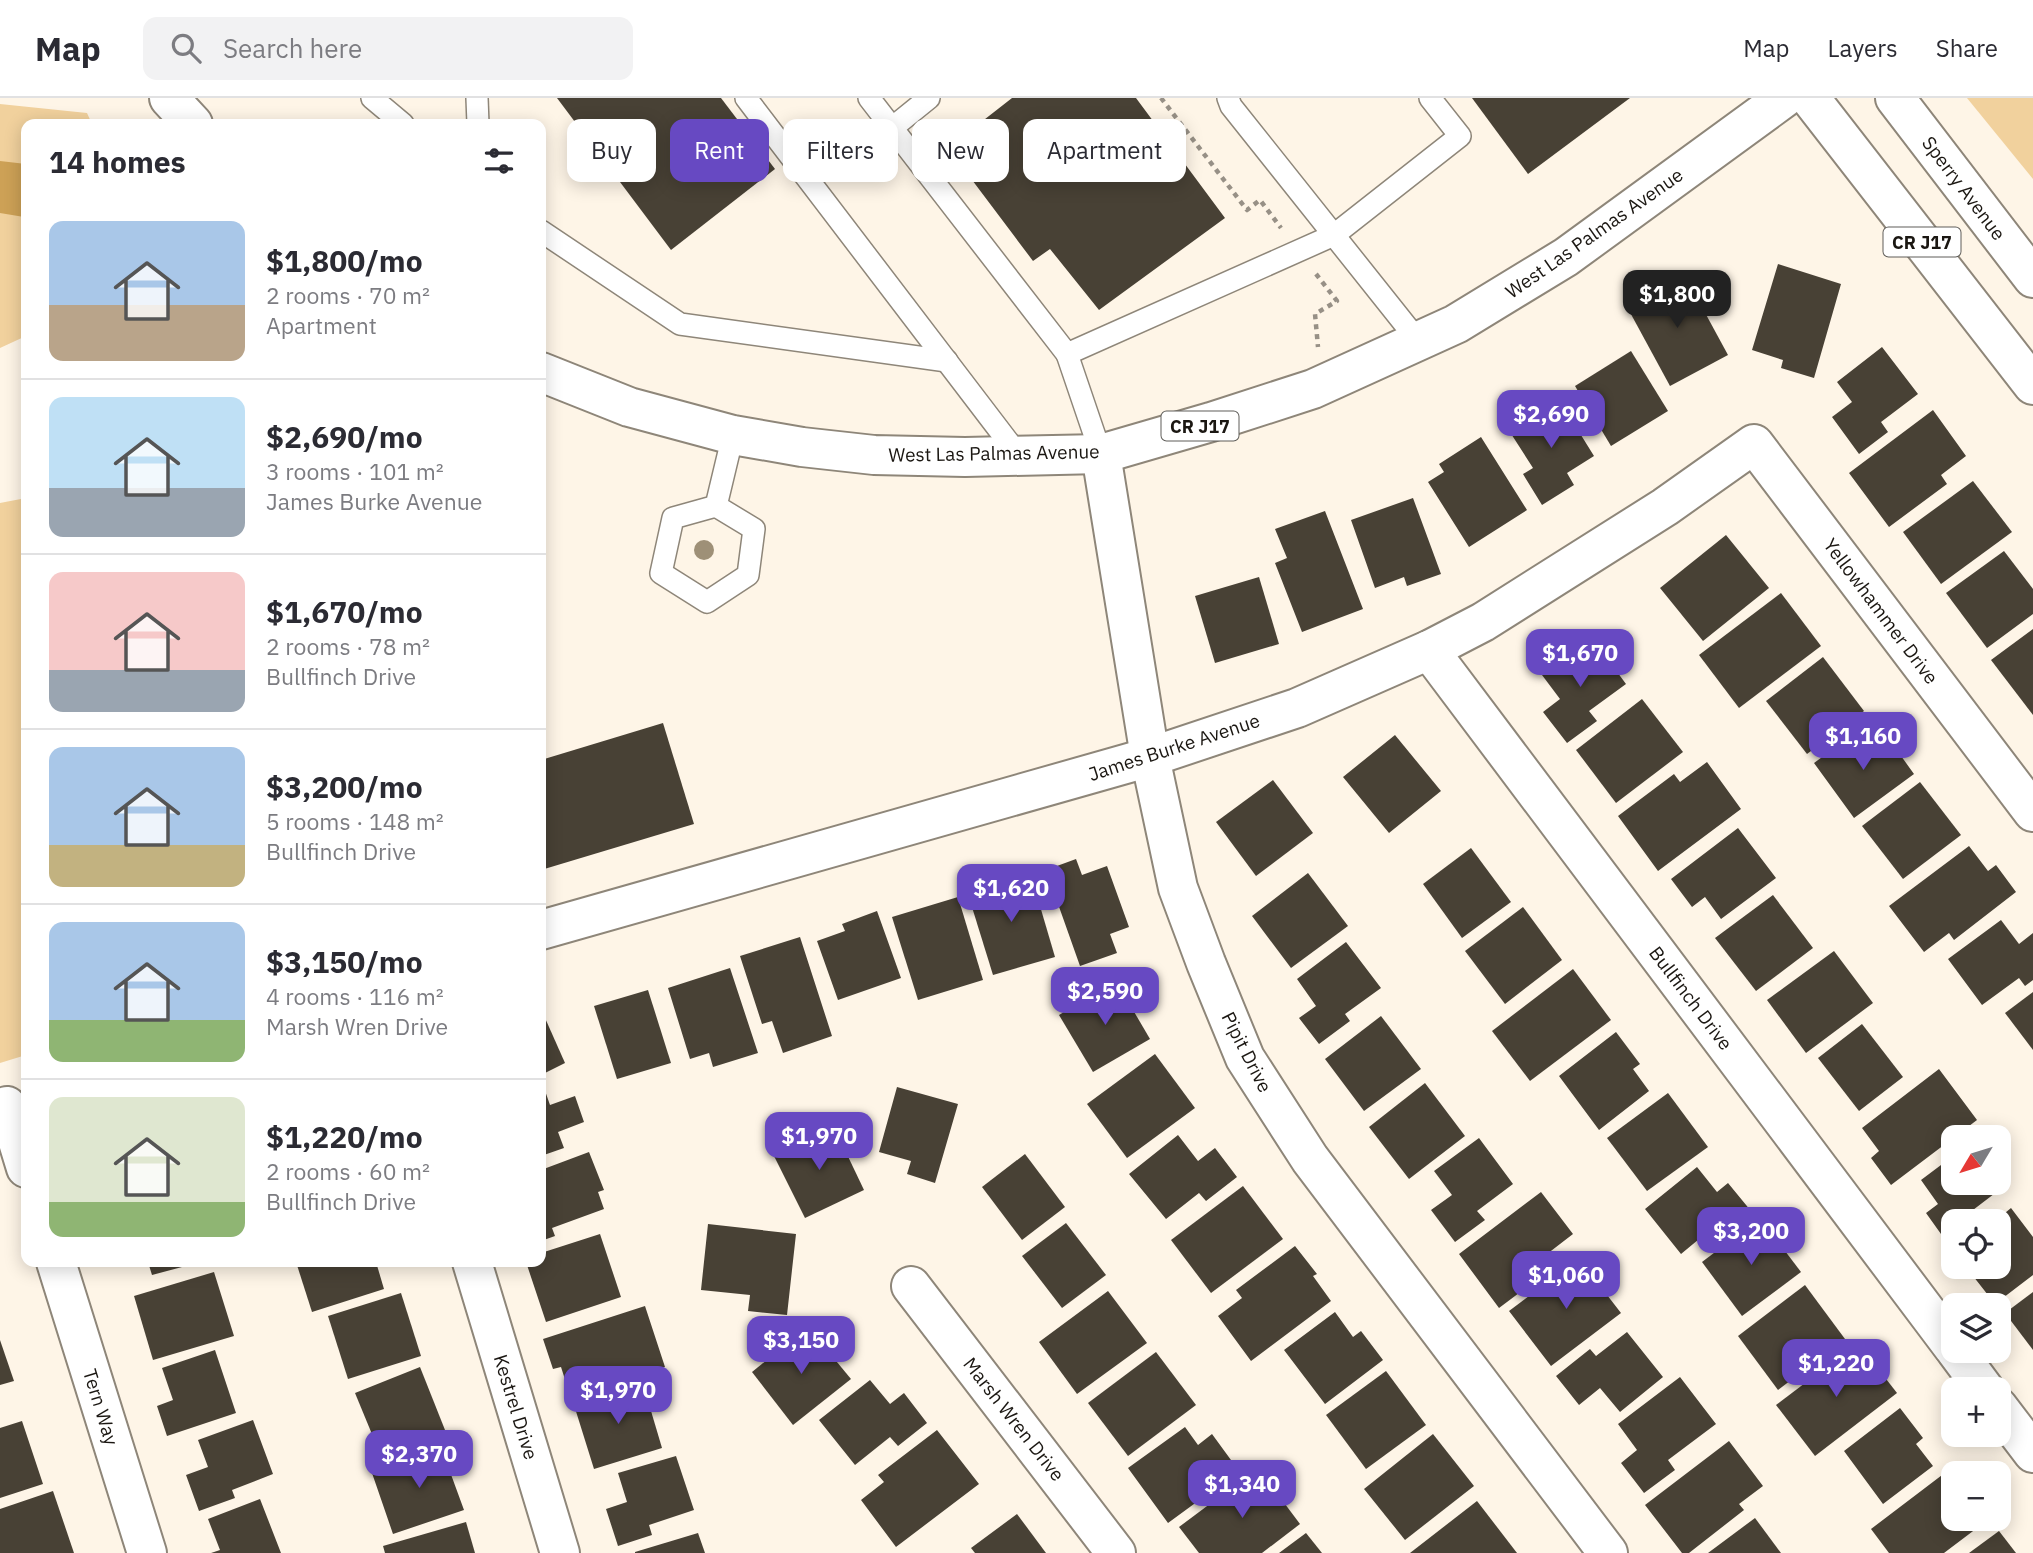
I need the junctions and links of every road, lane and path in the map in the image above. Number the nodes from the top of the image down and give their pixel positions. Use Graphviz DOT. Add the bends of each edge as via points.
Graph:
graph roads {
  1 [pos="169,98"];
  2 [pos="372,98"];
  3 [pos="477,98"];
  4 [pos="746,98"];
  5 [pos="869,98"];
  6 [pos="929,98"];
  7 [pos="1161,98"];
  8 [pos="1228,98"];
  9 [pos="1430,98"];
  10 [pos="1784,98"];
  11 [pos="1810,98"];
  12 [pos="1895,98"];
  13 [pos="188,119"];
  14 [pos="396,119"];
  15 [pos="478,119"];
  16 [pos="885,119"];
  17 [pos="898,123"];
  18 [pos="898,136"];
  19 [pos="546,234"];
  20 [pos="1334,236"];
  21 [pos="1299,251"];
  22 [pos="2033,278"];
  23 [pos="1419,342"];
  24 [pos="1318,352"];
  25 [pos="1067,354"];
  26 [pos="947,361"];
  27 [pos="546,374"];
  28 [pos="2033,386"];
  29 [pos="733,435"];
  30 [pos="1755,444"];
  31 [pos="1101,454"];
  32 [pos="1019,456"];
  33 [pos="716,506"];
  34 [pos="1429,650"];
  35 [pos="1150,757"];
  36 [pos="2033,812"];
  37 [pos="546,929"];
  38 [pos="11,1104"];
  39 [pos="21,1147"];
  40 [pos="58,1267"];
  41 [pos="474,1267"];
  42 [pos="911,1286"];
  43 [pos="1941,1330"];
  44 [pos="2011,1424"];
  45 [pos="2033,1453"];
  46 [pos="147,1553"];
  47 [pos="560,1553"];
  48 [pos="1116,1553"];
  49 [pos="1608,1553"];
  1 -- 13 [label="street"];
  2 -- 14 [label="lane"];
  3 -- 15 [label="lane"];
  4 -- 26 [label="lane"];
  5 -- 16 [label="lane"];
  6 -- 17 [label="lane"];
  7 -- 21 [label="path" via="1247,210 1259,200"];
  8 -- 20 [label="lane"];
  9 -- 20 [label="lane" via="1460,136"];
  10 -- 23 [label="street, West Las Palmas Avenue / CR J17" via="1566,257"];
  11 -- 28 [label="street, CR J17"];
  12 -- 22 [label="street, Sperry Avenue / CR J17"];
  18 -- 25 [label="lane"];
  19 -- 26 [label="lane" via="680,324"];
  20 -- 21 [label="lane"];
  20 -- 23 [label="lane"];
  21 -- 24 [label="path" via="1337,300 1315,314"];
  21 -- 25 [label="lane"];
  23 -- 31 [label="street, West Las Palmas Avenue / CR J17" via="1313,389"];
  25 -- 31 [label="lane"];
  26 -- 32 [label="lane"];
  27 -- 29 [label="street, West Las Palmas Avenue / CR J17" via="629,407"];
  29 -- 32 [label="street, West Las Palmas Avenue / CR J17" via="874,455"];
  29 -- 33 [label="lane"];
  30 -- 34 [label="street, James Burke Avenue" via="1566,572"];
  30 -- 36 [label="street, Yellowhammer Drive"];
  31 -- 32 [label="street, West Las Palmas Avenue / CR J17"];
  31 -- 35 [label="street, Pipit Drive"];
  33 -- 33 [label="lane" via="673,518 661,573 707,601 748,575 754,530"];
  34 -- 35 [label="street, James Burke Avenue" via="1297,708"];
  34 -- 43 [label="street, Bullfinch Drive"];
  35 -- 37 [label="street, James Burke Avenue"];
  35 -- 49 [label="street, Pipit Drive" via="1178,888 1245,1058 1310,1160"];
  38 -- 39 [label="street"];
  40 -- 46 [label="street, Tern Way"];
  41 -- 47 [label="street, Kestrel Drive"];
  42 -- 48 [label="street, Marsh Wren Drive"];
  44 -- 45 [label="street"];
}
